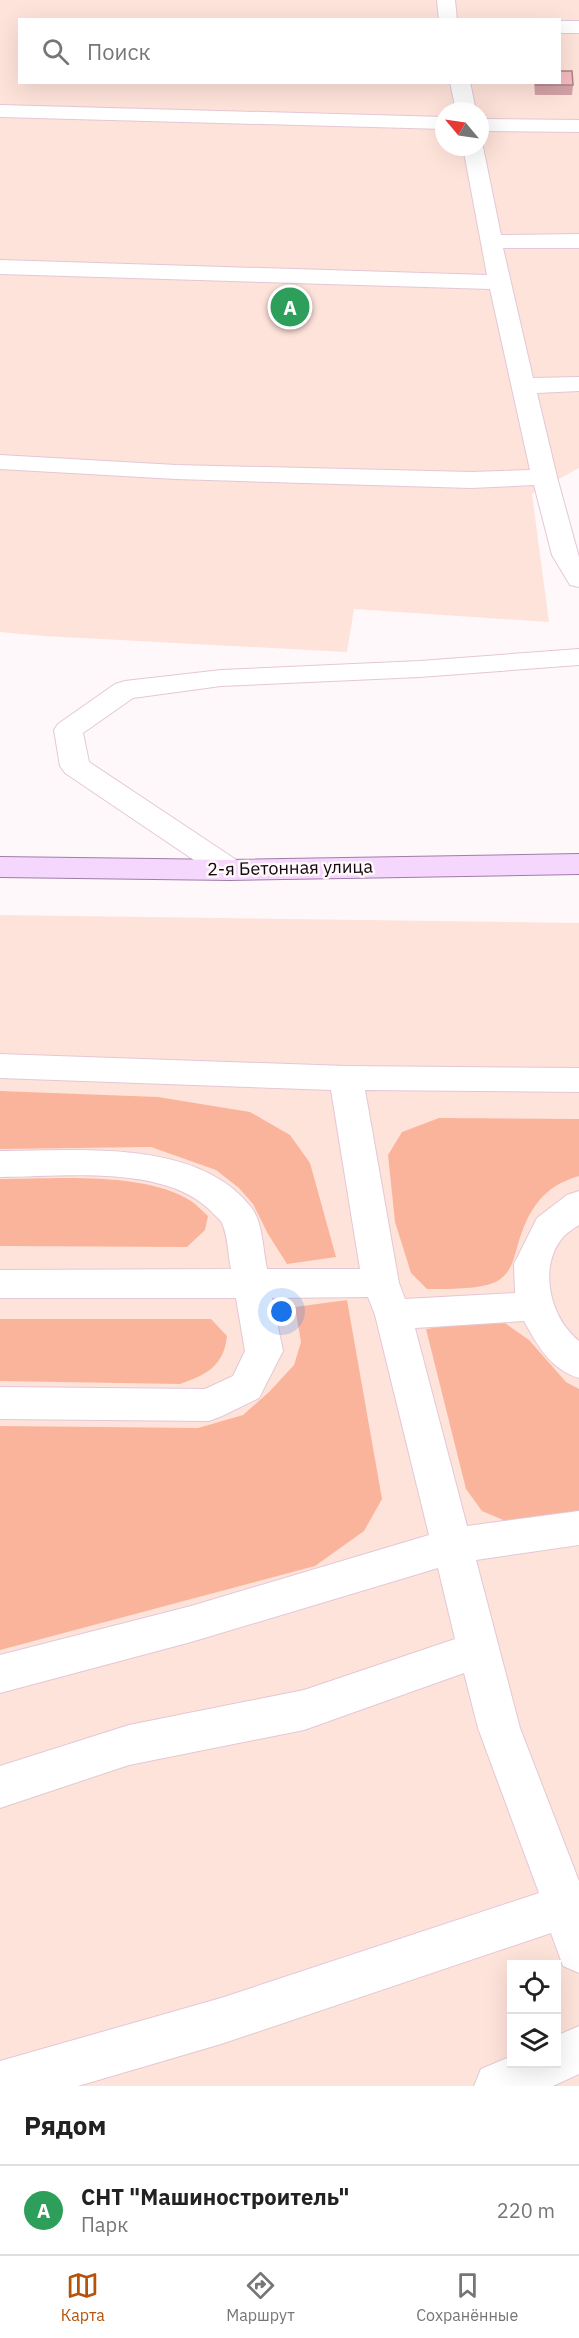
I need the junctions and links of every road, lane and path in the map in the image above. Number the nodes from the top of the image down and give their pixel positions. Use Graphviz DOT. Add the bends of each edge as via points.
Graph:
graph roads {
  1 [pos="446,0"];
  2 [pos="448,18"];
  3 [pos="561,27"];
  4 [pos="579,27"];
  5 [pos="460,84"];
  6 [pos="464,102"];
  7 [pos="0,111"];
  8 [pos="435,123"];
  9 [pos="489,125"];
  10 [pos="579,126"];
  11 [pos="474,156"];
  12 [pos="579,241"];
  13 [pos="491,242"];
  14 [pos="0,267"];
  15 [pos="500,282"];
  16 [pos="579,384"];
  17 [pos="523,386"];
  18 [pos="0,462"];
  19 [pos="544,477"];
  20 [pos="579,579"];
  21 [pos="579,635"];
  22 [pos="579,657"];
  23 [pos="538,661"];
  24 [pos="579,864"];
  25 [pos="0,867"];
  26 [pos="230,870"];
  27 [pos="0,1066"];
  28 [pos="346,1078"];
  29 [pos="579,1080"];
  30 [pos="0,1164"];
  31 [pos="579,1205"];
  32 [pos="250,1282"];
  33 [pos="0,1284"];
  34 [pos="387,1299"];
  35 [pos="534,1306"];
  36 [pos="579,1363"];
  37 [pos="0,1403"];
  38 [pos="579,1528"];
  39 [pos="451,1546"];
  40 [pos="480,1649"];
  41 [pos="0,1674"];
  42 [pos="0,1787"];
  43 [pos="566,1906"];
  44 [pos="579,1950"];
  45 [pos="579,2050"];
  46 [pos="561,2058"];
  47 [pos="539,2068"];
  48 [pos="0,2085"];
  49 [pos="498,2086"];
  1 -- 2 [label="lane"];
  3 -- 4 [label="lane"];
  5 -- 6 [label="lane"];
  7 -- 8 [label="lane"];
  9 -- 10 [label="lane"];
  11 -- 13 [label="lane"];
  12 -- 13 [label="lane"];
  13 -- 15 [label="lane"];
  14 -- 15 [label="lane"];
  15 -- 17 [label="lane"];
  16 -- 17 [label="lane"];
  17 -- 19 [label="lane"];
  18 -- 19 [label="lane" via="176,472 471,480"];
  19 -- 20 [label="lane" via="565,555"];
  21 -- 23 [label="lane"];
  22 -- 23 [label="lane"];
  23 -- 26 [label="lane" via="221,678 126,690 68,730 75,766"];
  24 -- 26 [label="main road, 2-я Бетонная улица"];
  25 -- 26 [label="main road, 2-я Бетонная улица"];
  27 -- 28 [label="lane"];
  28 -- 29 [label="lane"];
  28 -- 34 [label="lane"];
  30 -- 32 [label="lane" via="147,1167 185,1178 214,1193 239,1217"];
  31 -- 35 [label="lane" via="550,1228 532,1264"];
  32 -- 33 [label="lane"];
  32 -- 34 [label="lane"];
  32 -- 37 [label="lane" via="264,1351 246,1387 209,1405"];
  34 -- 35 [label="lane"];
  34 -- 39 [label="lane"];
  35 -- 36 [label="lane" via="557,1345"];
  38 -- 39 [label="lane"];
  39 -- 40 [label="lane"];
  39 -- 41 [label="lane" via="191,1624"];
  40 -- 42 [label="lane" via="304,1710 129,1745"];
  40 -- 43 [label="lane" via="499,1728"];
  43 -- 44 [label="lane"];
  43 -- 48 [label="lane" via="221,2021"];
  45 -- 46 [label="lane"];
  47 -- 49 [label="lane"];
}
